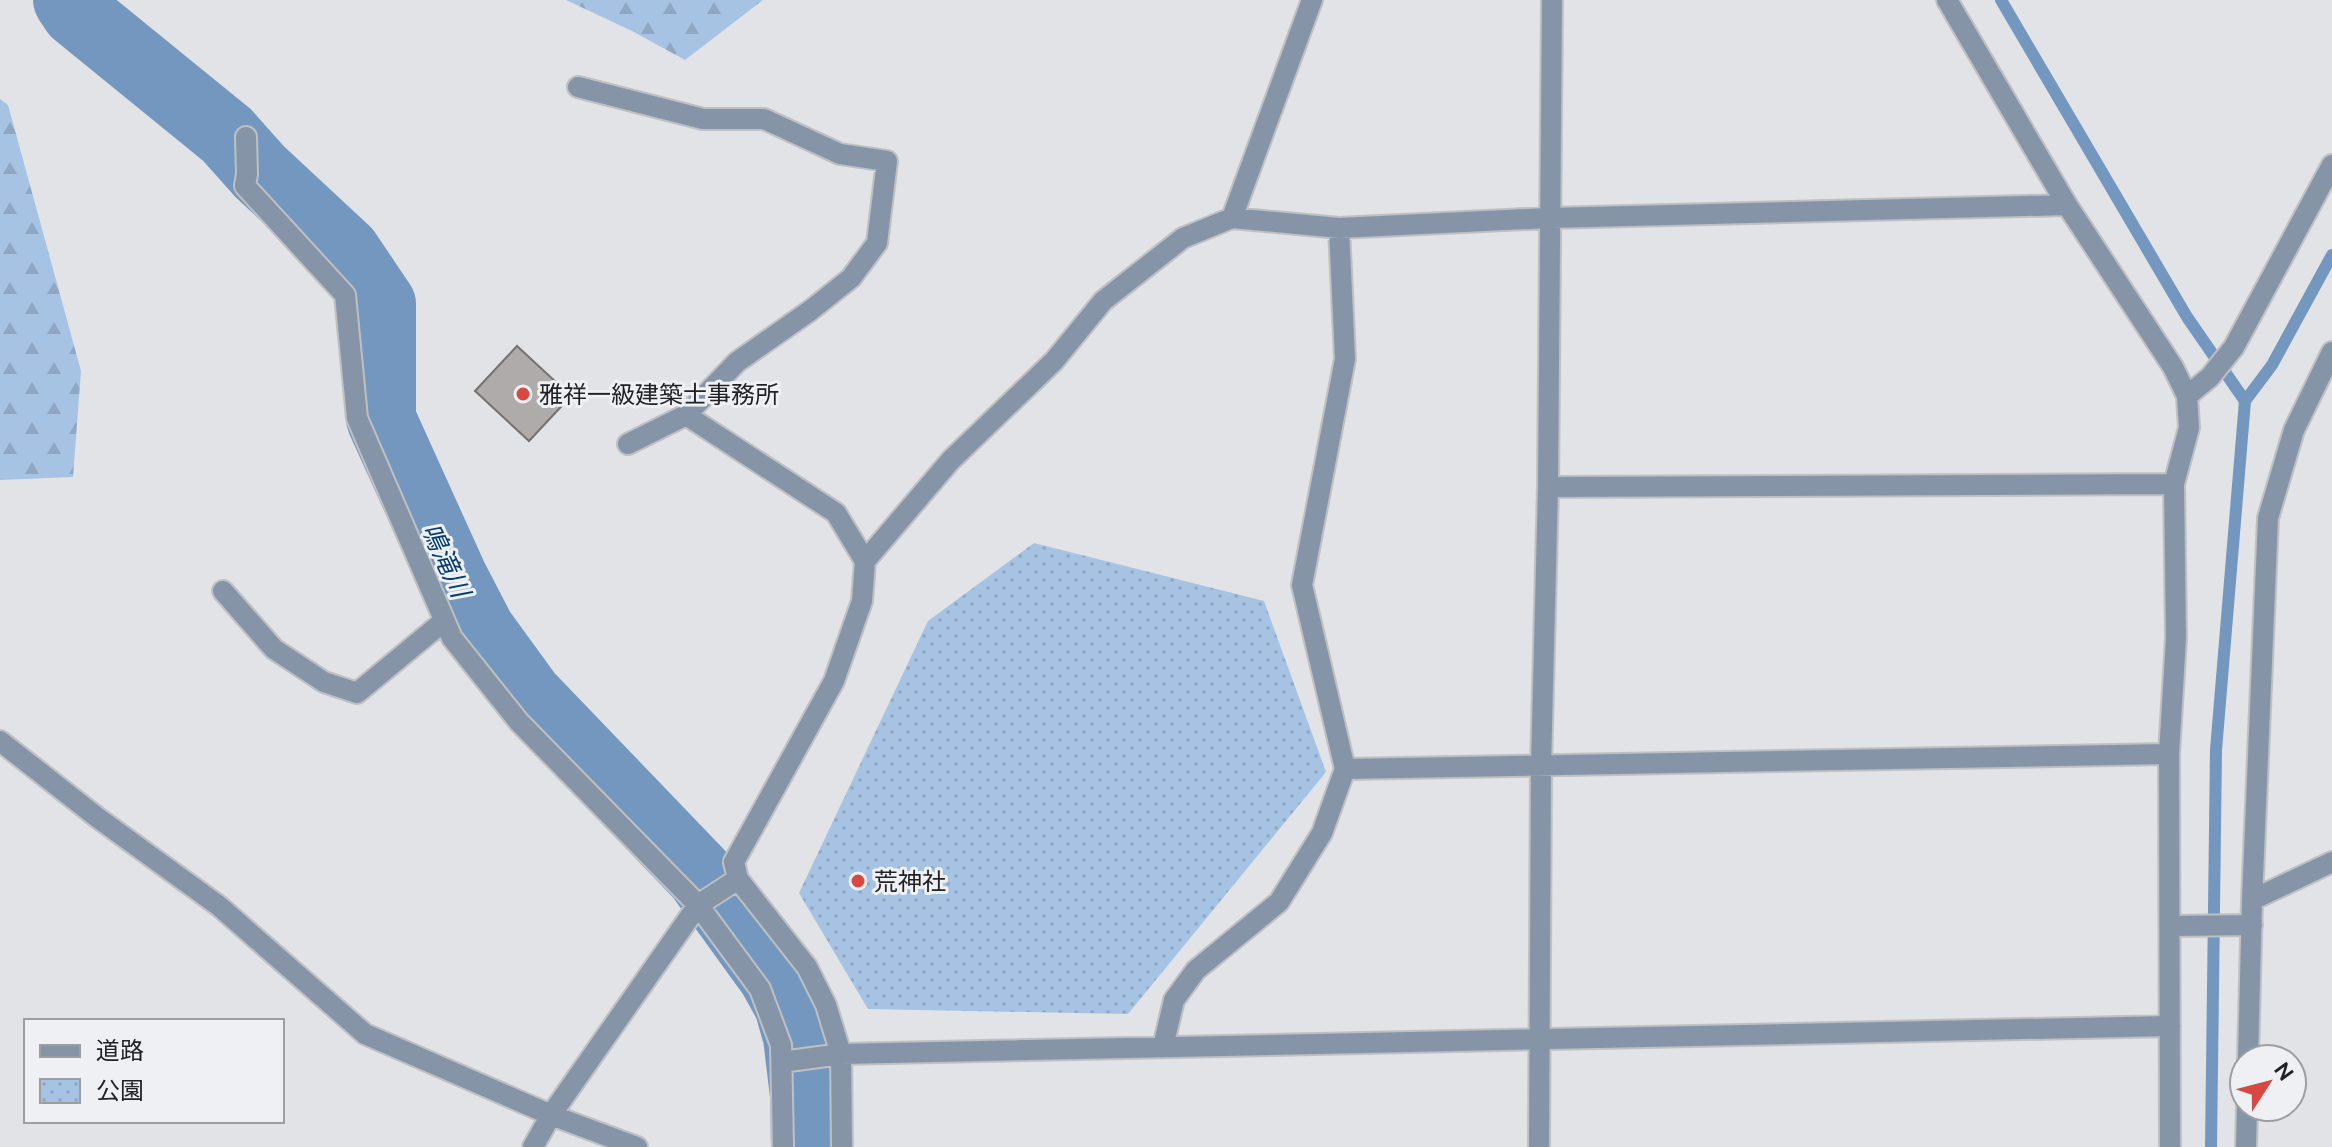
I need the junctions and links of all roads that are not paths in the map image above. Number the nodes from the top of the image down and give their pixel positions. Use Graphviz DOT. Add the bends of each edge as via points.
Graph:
graph roads {
  1 [pos="1312,0"];
  2 [pos="1552,0"];
  3 [pos="1947,0"];
  4 [pos="578,87"];
  5 [pos="246,137"];
  6 [pos="2332,165"];
  7 [pos="2067,205"];
  8 [pos="1232,218"];
  9 [pos="1549,218"];
  10 [pos="1339,228"];
  11 [pos="2332,352"];
  12 [pos="2187,396"];
  13 [pos="686,415"];
  14 [pos="628,444"];
  15 [pos="2174,484"];
  16 [pos="1548,487"];
  17 [pos="865,561"];
  18 [pos="223,591"];
  19 [pos="444,621"];
  20 [pos="0,741"];
  21 [pos="2169,754"];
  22 [pos="1541,766"];
  23 [pos="1345,769"];
  24 [pos="2332,862"];
  25 [pos="717,892"];
  26 [pos="2252,900"];
  27 [pos="2244,925"];
  28 [pos="2178,926"];
  29 [pos="2170,1026"];
  30 [pos="1541,1040"];
  31 [pos="2248,1043"];
  32 [pos="1163,1047"];
  33 [pos="841,1054"];
  34 [pos="787,1061"];
  35 [pos="551,1115"];
  36 [pos="2247,1123"];
  37 [pos="533,1147"];
  38 [pos="637,1147"];
  39 [pos="783,1147"];
  40 [pos="842,1147"];
  41 [pos="1539,1147"];
  42 [pos="2170,1147"];
  43 [pos="2246,1147"];
  1 -- 8 [label="street"];
  2 -- 9 [label="street"];
  3 -- 7 [label="street"];
  4 -- 13 [label="street" via="703,119 764,119 840,154 887,161 877,243 851,278 737,362"];
  5 -- 19 [label="street" via="245,186 345,295 357,418"];
  6 -- 12 [label="street" via="2234,347"];
  7 -- 9 [label="street"];
  7 -- 12 [label="street"];
  8 -- 10 [label="street"];
  8 -- 17 [label="street" via="1183,238 1103,301 1054,361 951,460"];
  9 -- 10 [label="street"];
  9 -- 16 [label="street"];
  10 -- 23 [label="street" via="1345,359 1302,585"];
  11 -- 26 [label="street" via="2294,430 2268,518"];
  12 -- 15 [label="street" via="2189,428"];
  13 -- 14 [label="street"];
  13 -- 17 [label="street" via="836,513"];
  15 -- 16 [label="street"];
  15 -- 21 [label="street" via="2176,638"];
  16 -- 22 [label="street"];
  17 -- 25 [label="street" via="862,601 834,681"];
  18 -- 19 [label="street" via="274,649 324,682 357,693"];
  19 -- 25 [label="street" via="519,722"];
  20 -- 35 [label="street" via="219,906 365,1034"];
  21 -- 22 [label="street"];
  21 -- 28 [label="street"];
  22 -- 23 [label="street"];
  22 -- 30 [label="street"];
  23 -- 32 [label="street" via="1322,833 1279,902 1196,970 1174,1000"];
  24 -- 26 [label="street"];
  25 -- 33 [label="street" via="807,967"];
  25 -- 34 [label="street"];
  25 -- 35 [label="street"];
  26 -- 27 [label="street"];
  27 -- 28 [label="street"];
  27 -- 31 [label="street"];
  28 -- 29 [label="street"];
  29 -- 30 [label="street"];
  29 -- 42 [label="street"];
  30 -- 32 [label="street"];
  30 -- 41 [label="street"];
  32 -- 33 [label="street"];
  33 -- 34 [label="street"];
  33 -- 40 [label="street"];
  34 -- 39 [label="street"];
  35 -- 37 [label="street"];
  35 -- 38 [label="street"];
  36 -- 43 [label="street"];
}
